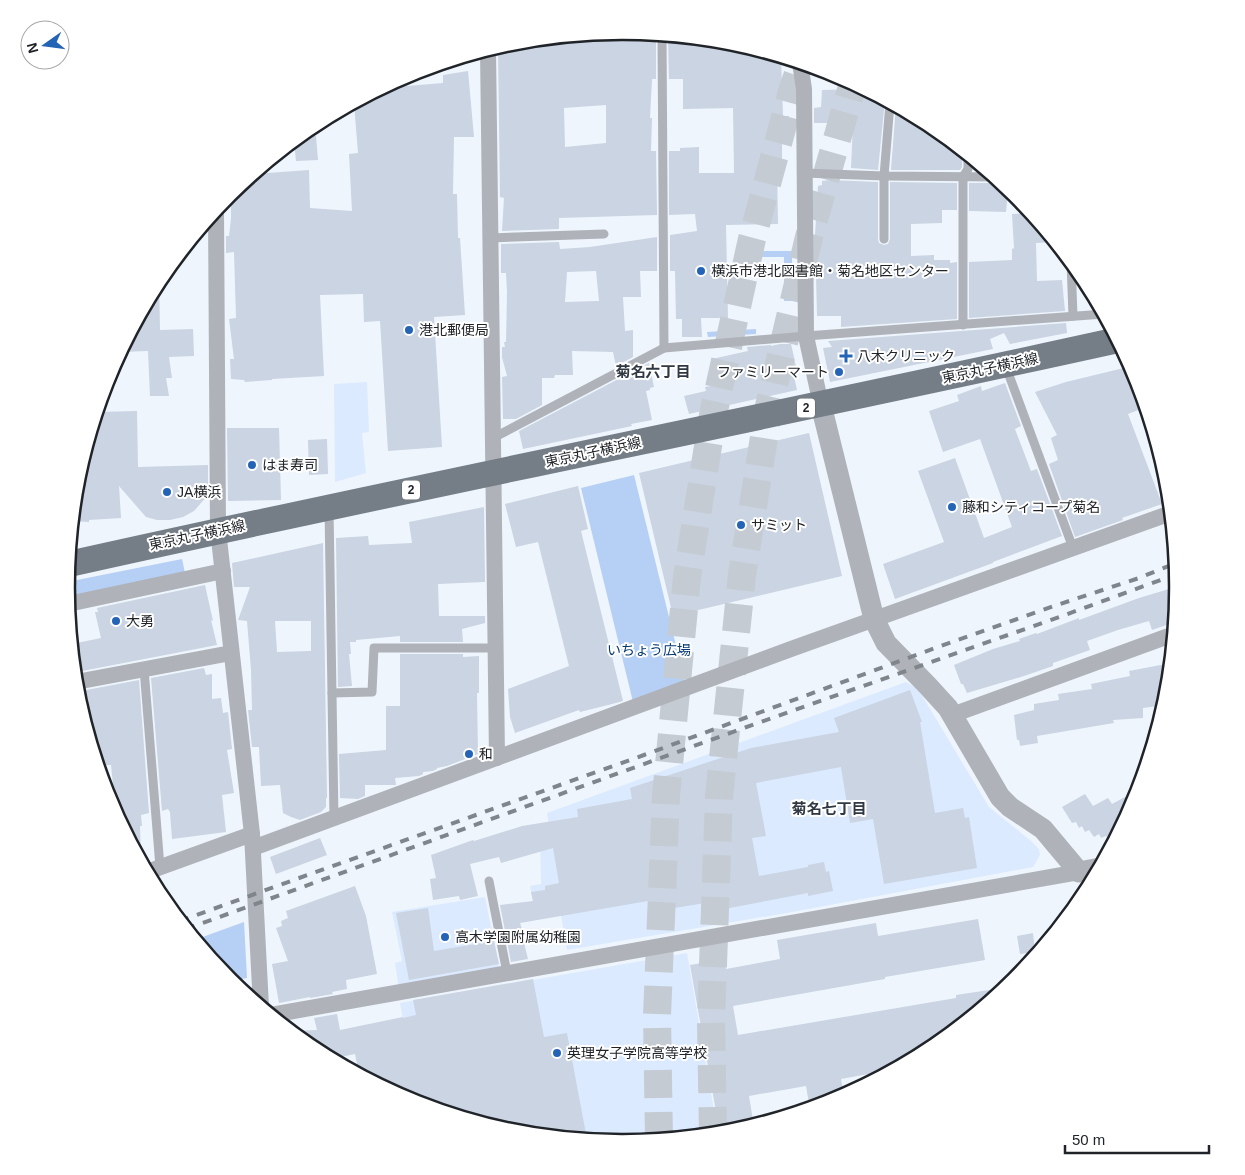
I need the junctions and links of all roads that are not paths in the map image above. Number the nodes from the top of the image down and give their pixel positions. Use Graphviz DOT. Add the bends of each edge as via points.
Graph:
graph roads {
  1 [pos="662,41"];
  2 [pos="488,57"];
  3 [pos="801,70"];
  4 [pos="889,109"];
  5 [pos="968,163"];
  6 [pos="804,173"];
  7 [pos="884,176"];
  8 [pos="963,177"];
  9 [pos="984,177"];
  10 [pos="216,221"];
  11 [pos="604,234"];
  12 [pos="489,238"];
  13 [pos="884,239"];
  14 [pos="1071,274"];
  15 [pos="1097,314"];
  16 [pos="1073,316"];
  17 [pos="963,324"];
  18 [pos="806,336"];
  19 [pos="1112,341"];
  20 [pos="664,348"];
  21 [pos="1006,365"];
  22 [pos="821,405"];
  23 [pos="492,438"];
  24 [pos="493,472"];
  25 [pos="329,507"];
  26 [pos="1165,515"];
  27 [pos="218,530"];
  28 [pos="1073,548"];
  29 [pos="76,562"];
  30 [pos="222,571"];
  31 [pos="75,602"];
  32 [pos="874,619"];
  33 [pos="1168,636"];
  34 [pos="496,648"];
  35 [pos="232,653"];
  36 [pos="144,669"];
  37 [pos="84,681"];
  38 [pos="332,694"];
  39 [pos="952,715"];
  40 [pos="497,758"];
  41 [pos="334,818"];
  42 [pos="253,841"];
  43 [pos="154,869"];
  44 [pos="1092,870"];
  45 [pos="1079,872"];
  46 [pos="489,881"];
  47 [pos="507,974"];
  48 [pos="261,998"];
  49 [pos="279,1014"];
  1 -- 20 [label="lane"];
  2 -- 12 [label="street"];
  3 -- 6 [label="street"];
  4 -- 7 [label="lane"];
  5 -- 8 [label="lane"];
  6 -- 7 [label="lane"];
  6 -- 18 [label="street"];
  7 -- 8 [label="lane"];
  7 -- 13 [label="lane"];
  8 -- 9 [label="lane"];
  8 -- 17 [label="lane"];
  10 -- 27 [label="street"];
  11 -- 12 [label="lane"];
  12 -- 23 [label="street"];
  14 -- 16 [label="lane"];
  15 -- 16 [label="lane"];
  16 -- 17 [label="lane"];
  17 -- 18 [label="lane"];
  18 -- 20 [label="lane"];
  18 -- 22 [label="street"];
  19 -- 21 [label="main road, 東京丸子横浜線 / 2"];
  20 -- 23 [label="lane"];
  21 -- 22 [label="main road, 東京丸子横浜線 / 2"];
  21 -- 28 [label="lane"];
  22 -- 24 [label="main road, 東京丸子横浜線 / 2"];
  22 -- 32 [label="street"];
  23 -- 24 [label="street"];
  24 -- 25 [label="main road, 東京丸子横浜線 / 2"];
  24 -- 34 [label="street"];
  25 -- 27 [label="main road, 東京丸子横浜線 / 2"];
  25 -- 38 [label="lane"];
  26 -- 28 [label="street"];
  27 -- 29 [label="main road, 東京丸子横浜線 / 2"];
  27 -- 30 [label="street"];
  28 -- 32 [label="street"];
  30 -- 31 [label="street"];
  30 -- 35 [label="street"];
  32 -- 39 [label="street" via="886,643"];
  32 -- 40 [label="street"];
  33 -- 39 [label="street"];
  34 -- 38 [label="lane" via="374,648 372,692"];
  34 -- 40 [label="street"];
  35 -- 36 [label="street"];
  35 -- 42 [label="street"];
  36 -- 37 [label="street"];
  36 -- 43 [label="lane"];
  38 -- 41 [label="lane"];
  39 -- 45 [label="street" via="1000,797 1043,829"];
  40 -- 41 [label="street"];
  41 -- 42 [label="street"];
  42 -- 43 [label="street"];
  42 -- 48 [label="street"];
  44 -- 45 [label="street"];
  45 -- 47 [label="street"];
  46 -- 47 [label="lane"];
  47 -- 49 [label="street"];
}
